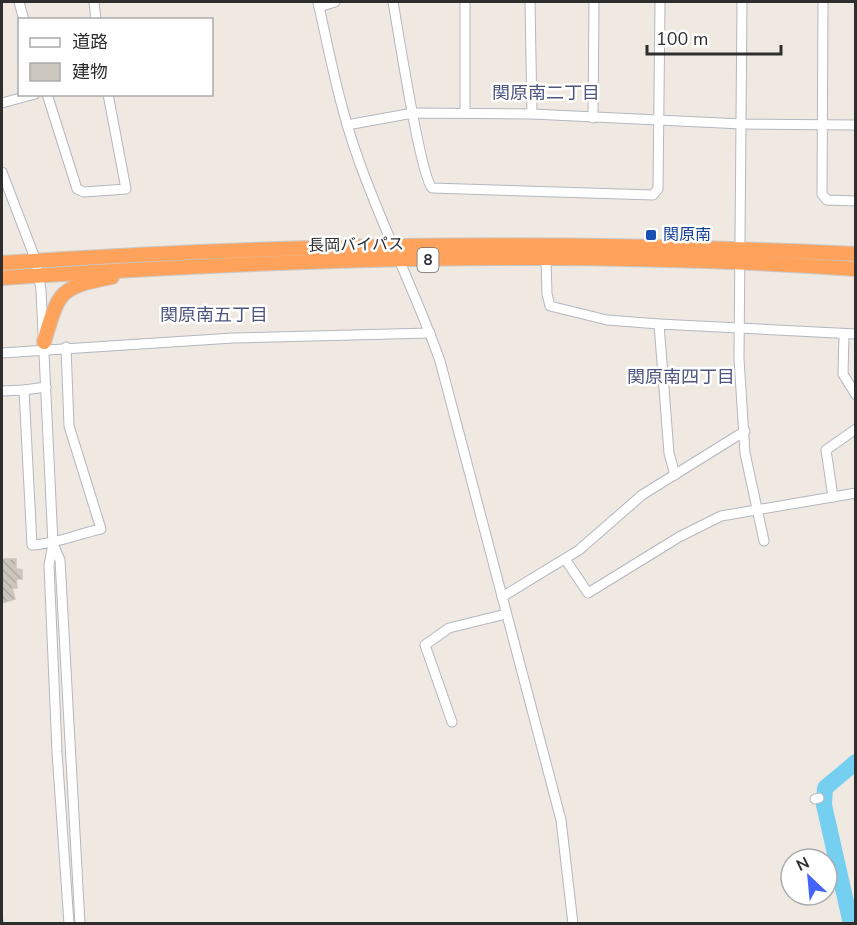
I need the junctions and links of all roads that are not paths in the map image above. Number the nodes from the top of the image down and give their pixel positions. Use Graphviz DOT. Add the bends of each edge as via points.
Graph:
graph roads {
  1 [pos="19,2"];
  2 [pos="94,2"];
  3 [pos="335,2"];
  4 [pos="393,2"];
  5 [pos="465,2"];
  6 [pos="530,2"];
  7 [pos="594,2"];
  8 [pos="660,2"];
  9 [pos="742,2"];
  10 [pos="823,2"];
  11 [pos="319,4"];
  12 [pos="23,18"];
  13 [pos="96,18"];
  14 [pos="28,96"];
  15 [pos="48,96"];
  16 [pos="108,96"];
  17 [pos="2,103"];
  18 [pos="413,113"];
  19 [pos="465,113"];
  20 [pos="532,114"];
  21 [pos="593,118"];
  22 [pos="658,120"];
  23 [pos="741,124"];
  24 [pos="347,125"];
  25 [pos="823,126"];
  26 [pos="855,126"];
  27 [pos="2,172"];
  28 [pos="855,201"];
  29 [pos="394,246"];
  30 [pos="741,254"];
  31 [pos="855,254"];
  32 [pos="546,260"];
  33 [pos="36,261"];
  34 [pos="401,261"];
  35 [pos="2,263"];
  36 [pos="159,268"];
  37 [pos="855,269"];
  38 [pos="40,276"];
  39 [pos="2,278"];
  40 [pos="659,324"];
  41 [pos="739,329"];
  42 [pos="430,333"];
  43 [pos="844,334"];
  44 [pos="855,334"];
  45 [pos="44,345"];
  46 [pos="66,347"];
  47 [pos="2,353"];
  48 [pos="46,387"];
  49 [pos="2,390"];
  50 [pos="24,390"];
  51 [pos="855,395"];
  52 [pos="855,429"];
  53 [pos="745,431"];
  54 [pos="675,475"];
  55 [pos="855,493"];
  56 [pos="833,497"];
  57 [pos="759,510"];
  58 [pos="765,540"];
  59 [pos="53,544"];
  60 [pos="564,559"];
  61 [pos="502,597"];
  62 [pos="506,614"];
  63 [pos="452,722"];
  64 [pos="69,924"];
  65 [pos="80,924"];
  66 [pos="573,924"];
  1 -- 12 [label="street"];
  2 -- 13 [label="street"];
  3 -- 11 [label="street"];
  4 -- 18 [label="street"];
  5 -- 19 [label="street"];
  6 -- 20 [label="street"];
  7 -- 21 [label="street"];
  8 -- 22 [label="street"];
  9 -- 23 [label="street"];
  10 -- 25 [label="street"];
  11 -- 24 [label="street"];
  14 -- 17 [label="street"];
  15 -- 16 [label="street" via="77,189 84,192 126,189"];
  18 -- 19 [label="street"];
  18 -- 22 [label="street" via="432,188 605,194 653,195 658,189"];
  18 -- 24 [label="street"];
  19 -- 20 [label="street"];
  20 -- 21 [label="street"];
  21 -- 22 [label="street"];
  22 -- 23 [label="street"];
  23 -- 25 [label="street"];
  23 -- 30 [label="street"];
  24 -- 29 [label="street"];
  25 -- 26 [label="street"];
  25 -- 28 [label="street" via="822,194 827,200"];
  27 -- 33 [label="street"];
  29 -- 30 [label="highway, 長岡バイパス / 8" via="561,243"];
  29 -- 33 [label="highway, 長岡バイパス / 8" via="239,249"];
  29 -- 34 [label="street"];
  30 -- 31 [label="highway, 長岡バイパス / 8"];
  30 -- 32 [label="highway, 長岡バイパス / 8"];
  30 -- 37 [label="highway, 長岡バイパス / 8"];
  30 -- 41 [label="street"];
  32 -- 34 [label="highway, 長岡バイパス / 8"];
  32 -- 40 [label="street" via="550,306 607,321"];
  33 -- 35 [label="highway, 長岡バイパス / 8"];
  33 -- 38 [label="street"];
  34 -- 36 [label="highway, 長岡バイパス / 8"];
  34 -- 42 [label="street"];
  36 -- 38 [label="highway, 長岡バイパス / 8"];
  36 -- 45 [label="highway" via="83,282 68,289 58,299"];
  38 -- 39 [label="highway, 長岡バイパス / 8"];
  38 -- 45 [label="street"];
  40 -- 41 [label="street"];
  40 -- 54 [label="street" via="669,453"];
  41 -- 43 [label="street"];
  41 -- 53 [label="street"];
  42 -- 46 [label="street"];
  42 -- 61 [label="street"];
  43 -- 44 [label="street"];
  43 -- 51 [label="street" via="843,375"];
  45 -- 46 [label="street"];
  45 -- 47 [label="street"];
  45 -- 48 [label="street"];
  46 -- 59 [label="street" via="69,426 101,529"];
  48 -- 50 [label="street"];
  48 -- 59 [label="street"];
  49 -- 50 [label="street"];
  50 -- 59 [label="street" via="32,545"];
  52 -- 56 [label="street" via="825,450"];
  53 -- 54 [label="street"];
  53 -- 57 [label="street" via="745,453"];
  54 -- 60 [label="street" via="642,495 593,540"];
  55 -- 56 [label="street"];
  56 -- 57 [label="street"];
  57 -- 58 [label="street"];
  57 -- 60 [label="street" via="721,516 704,524 588,593"];
  59 -- 64 [label="street" via="49,565"];
  59 -- 65 [label="street" via="60,560"];
  60 -- 61 [label="street"];
  61 -- 62 [label="street"];
  62 -- 63 [label="street" via="449,627 425,645"];
  62 -- 66 [label="street" via="561,820"];
}
